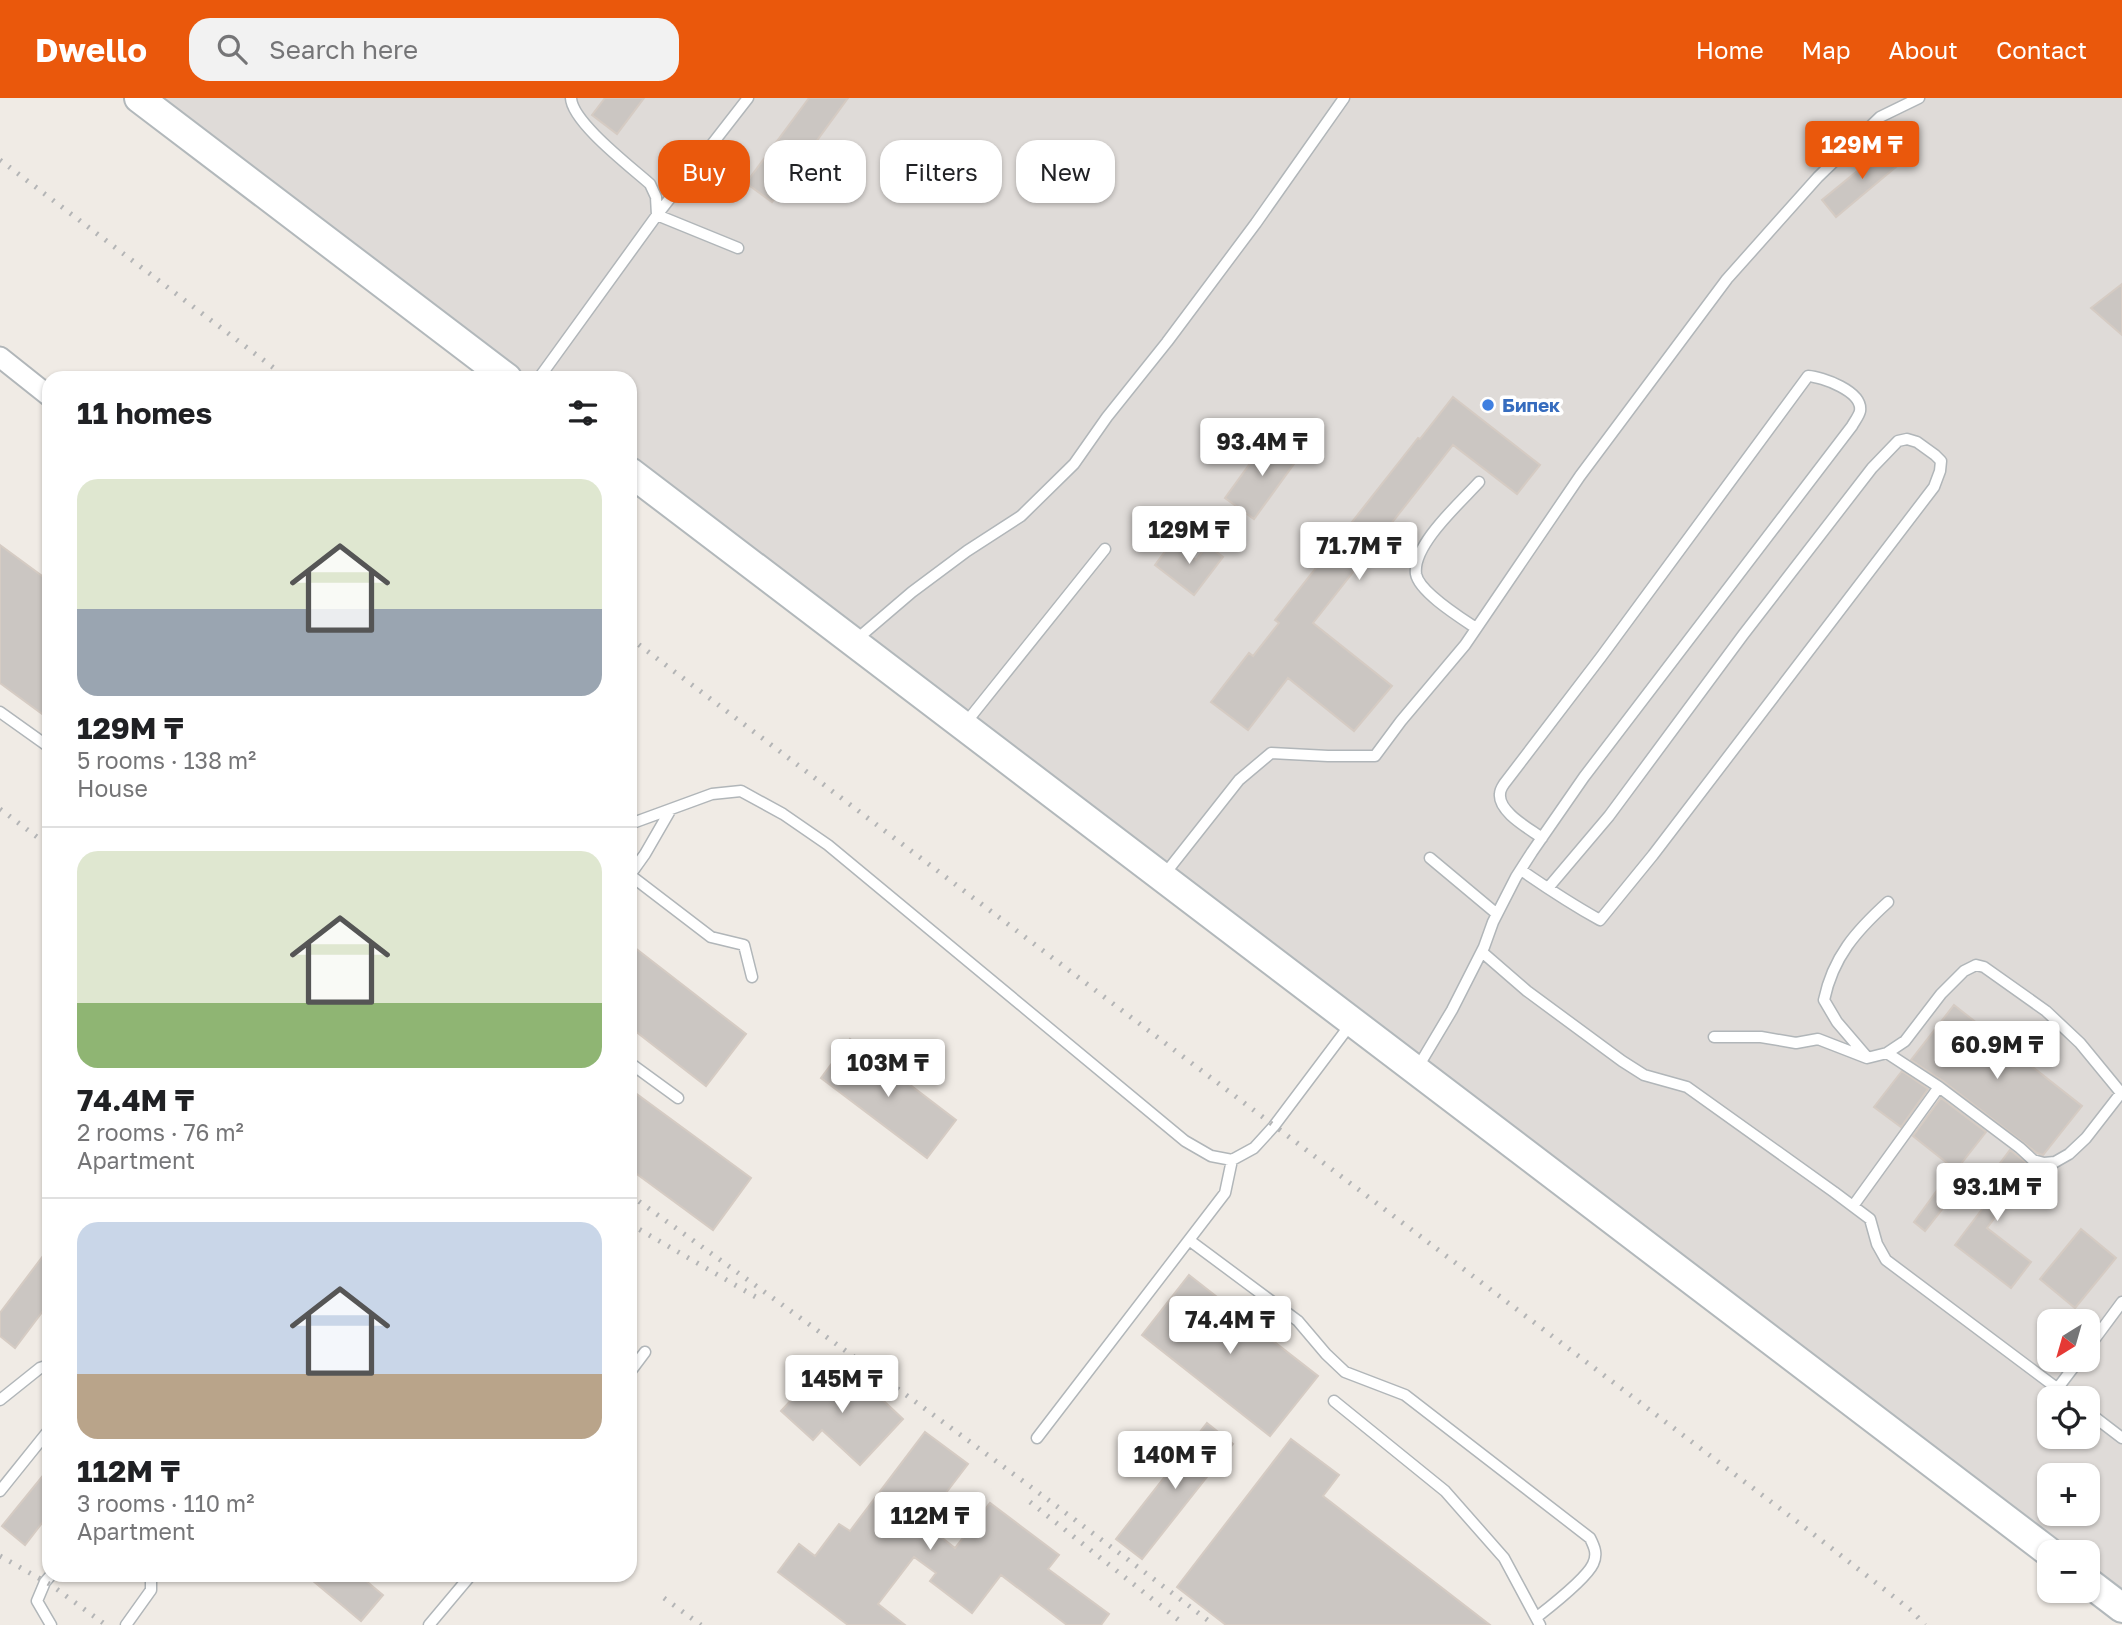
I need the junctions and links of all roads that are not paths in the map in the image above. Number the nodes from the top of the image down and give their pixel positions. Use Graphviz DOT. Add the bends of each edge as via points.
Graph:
graph roads {
  1 [pos="139,98"];
  2 [pos="571,98"];
  3 [pos="748,98"];
  4 [pos="1344,98"];
  5 [pos="1903,98"];
  6 [pos="1919,98"];
  7 [pos="1880,117"];
  8 [pos="657,215"];
  9 [pos="738,248"];
  10 [pos="0,357"];
  11 [pos="498,371"];
  12 [pos="544,371"];
  13 [pos="42,390"];
  14 [pos="637,477"];
  15 [pos="1479,482"];
  16 [pos="1104,549"];
  17 [pos="1476,628"];
  18 [pos="854,642"];
  19 [pos="0,712"];
  20 [pos="963,726"];
  21 [pos="42,742"];
  22 [pos="671,809"];
  23 [pos="637,821"];
  24 [pos="1542,838"];
  25 [pos="1430,858"];
  26 [pos="637,865"];
  27 [pos="1521,870"];
  28 [pos="1162,877"];
  29 [pos="637,880"];
  30 [pos="1548,888"];
  31 [pos="1888,902"];
  32 [pos="1497,914"];
  33 [pos="1482,952"];
  34 [pos="752,977"];
  35 [pos="1352,1021"];
  36 [pos="1714,1037"];
  37 [pos="1887,1053"];
  38 [pos="1867,1058"];
  39 [pos="637,1068"];
  40 [pos="1416,1070"];
  41 [pos="1939,1087"];
  42 [pos="2122,1094"];
  43 [pos="678,1098"];
  44 [pos="1232,1160"];
  45 [pos="1853,1206"];
  46 [pos="1189,1240"];
  47 [pos="2122,1302"];
  48 [pos="2100,1332"];
  49 [pos="645,1352"];
  50 [pos="637,1362"];
  51 [pos="42,1367"];
  52 [pos="2070,1372"];
  53 [pos="2053,1386"];
  54 [pos="2059,1386"];
  55 [pos="0,1400"];
  56 [pos="1334,1401"];
  57 [pos="2100,1421"];
  58 [pos="1037,1438"];
  59 [pos="2122,1438"];
  60 [pos="42,1439"];
  61 [pos="0,1491"];
  62 [pos="2037,1543"];
  63 [pos="45,1582"];
  64 [pos="151,1582"];
  65 [pos="465,1582"];
  66 [pos="2100,1591"];
  67 [pos="2122,1608"];
  68 [pos="1538,1621"];
  69 [pos="51,1625"];
  70 [pos="127,1625"];
  71 [pos="429,1625"];
  1 -- 11 [label="main road"];
  2 -- 8 [label="lane" via="583,123 650,184"];
  3 -- 8 [label="lane"];
  4 -- 18 [label="lane" via="1074,464 1021,516 912,592"];
  5 -- 7 [label="lane"];
  6 -- 7 [label="lane"];
  7 -- 17 [label="lane" via="1818,177 1727,279 1580,476"];
  8 -- 9 [label="lane"];
  8 -- 12 [label="lane"];
  10 -- 13 [label="street"];
  14 -- 18 [label="main road"];
  15 -- 17 [label="lane" via="1428,538 1416,575 1446,609"];
  16 -- 20 [label="lane"];
  17 -- 28 [label="lane" via="1375,755 1271,753 1239,780"];
  18 -- 20 [label="main road"];
  19 -- 21 [label="lane"];
  20 -- 28 [label="main road"];
  22 -- 23 [label="lane"];
  22 -- 26 [label="lane"];
  22 -- 44 [label="lane" via="712,794 741,791 783,814 828,845 1185,1141 1211,1156"];
  24 -- 24 [label="lane" via="1852,426 1860,411 1858,401 1844,389 1828,379 1808,376 1504,783 1499,795 1503,807"];
  24 -- 27 [label="lane"];
  25 -- 32 [label="lane"];
  27 -- 30 [label="lane"];
  27 -- 32 [label="lane"];
  28 -- 35 [label="main road"];
  29 -- 34 [label="lane" via="711,937 744,945"];
  30 -- 30 [label="lane" via="1600,920 1934,487 1941,461 1935,455 1907,439 1898,441 1872,468 1609,817"];
  31 -- 38 [label="lane" via="1860,928 1836,963 1824,1000"];
  32 -- 33 [label="lane"];
  33 -- 40 [label="lane"];
  33 -- 45 [label="lane" via="1622,1061 1644,1075 1687,1087"];
  35 -- 40 [label="main road"];
  35 -- 44 [label="lane" via="1274,1126 1254,1148"];
  36 -- 38 [label="lane" via="1796,1043 1818,1039"];
  37 -- 38 [label="lane"];
  37 -- 41 [label="lane"];
  37 -- 42 [label="lane" via="1905,1041 1964,971 1976,965 2046,1011"];
  39 -- 43 [label="lane"];
  40 -- 62 [label="main road"];
  41 -- 42 [label="lane" via="2033,1160 2044,1163 2069,1154 2086,1139"];
  41 -- 45 [label="lane"];
  44 -- 46 [label="lane" via="1225,1193"];
  45 -- 53 [label="lane" via="1870,1219 1886,1260"];
  46 -- 58 [label="lane"];
  46 -- 68 [label="lane" via="1298,1321 1345,1372 1405,1395 1590,1538 1596,1549 1593,1564"];
  47 -- 48 [label="lane"];
  49 -- 50 [label="lane"];
  51 -- 55 [label="lane"];
  52 -- 54 [label="lane"];
  56 -- 68 [label="lane" via="1445,1491 1504,1559"];
  57 -- 59 [label="lane"];
  60 -- 61 [label="lane"];
  63 -- 69 [label="lane" via="37,1601"];
  64 -- 70 [label="lane"];
  65 -- 71 [label="lane"];
  66 -- 67 [label="main road"];
}
